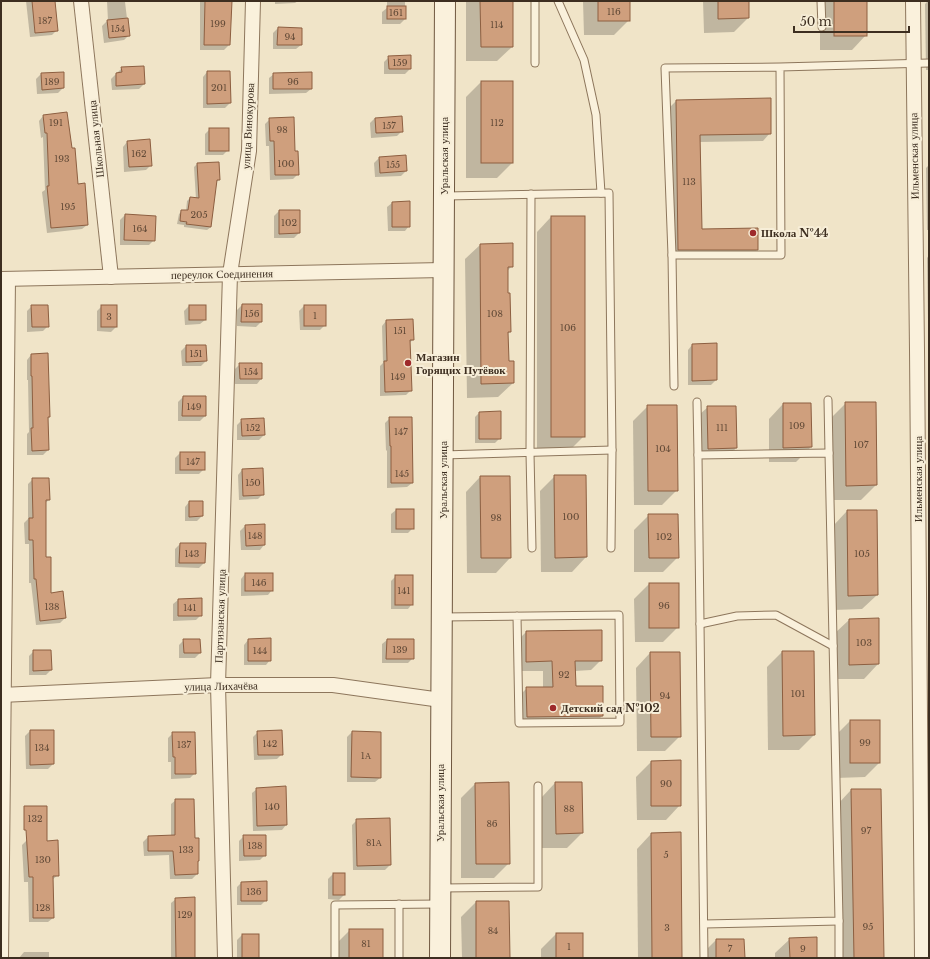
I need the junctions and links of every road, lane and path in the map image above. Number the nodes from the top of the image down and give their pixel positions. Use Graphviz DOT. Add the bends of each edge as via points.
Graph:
graph roads {
  1 [pos="81,1"];
  2 [pos="253,1"];
  3 [pos="445,1"];
  4 [pos="535,1"];
  5 [pos="558,1"];
  6 [pos="821,1"];
  7 [pos="913,1"];
  8 [pos="822,27"];
  9 [pos="535,63"];
  10 [pos="929,63"];
  11 [pos="913,64"];
  12 [pos="780,67"];
  13 [pos="601,193"];
  14 [pos="531,194"];
  15 [pos="444,196"];
  16 [pos="672,255"];
  17 [pos="444,270"];
  18 [pos="230,274"];
  19 [pos="111,277"];
  20 [pos="4,279"];
  21 [pos="923,350"];
  22 [pos="674,386"];
  23 [pos="828,400"];
  24 [pos="697,402"];
  25 [pos="612,450"];
  26 [pos="829,452"];
  27 [pos="530,453"];
  28 [pos="443,455"];
  29 [pos="698,455"];
  30 [pos="532,548"];
  31 [pos="611,548"];
  32 [pos="517,616"];
  33 [pos="442,617"];
  34 [pos="700,624"];
  35 [pos="833,646"];
  36 [pos="218,685"];
  37 [pos="2,695"];
  38 [pos="441,700"];
  39 [pos="538,786"];
  40 [pos="440,896"];
  41 [pos="399,904"];
  42 [pos="838,922"];
  43 [pos="704,924"];
  44 [pos="1,958"];
  45 [pos="225,958"];
  46 [pos="335,958"];
  47 [pos="399,958"];
  48 [pos="440,958"];
  49 [pos="704,958"];
  50 [pos="839,958"];
  51 [pos="922,958"];
  1 -- 19 [label="street, Школьная улица"];
  2 -- 18 [label="street, улица Винокурова" via="249,151"];
  3 -- 15 [label="street, Уральская улица"];
  4 -- 9 [label="lane"];
  5 -- 13 [label="lane" via="584,60 596,115"];
  6 -- 8 [label="lane"];
  7 -- 11 [label="street, Ильменская улица"];
  10 -- 11 [label="lane"];
  11 -- 12 [label="lane"];
  11 -- 21 [label="street, Ильменская улица"];
  12 -- 16 [label="lane" via="781,254"];
  12 -- 16 [label="lane" via="666,68"];
  13 -- 14 [label="lane"];
  13 -- 25 [label="lane" via="609,193"];
  14 -- 15 [label="lane"];
  14 -- 27 [label="lane"];
  15 -- 17 [label="street, Уральская улица"];
  16 -- 22 [label="lane"];
  17 -- 18 [label="street, переулок Соединения"];
  17 -- 28 [label="street, Уральская улица"];
  18 -- 19 [label="street, переулок Соединения"];
  18 -- 36 [label="street, Партизанская улица"];
  19 -- 20 [label="street, переулок Соединения"];
  20 -- 37 [label="street"];
  21 -- 51 [label="street, Ильменская улица"];
  23 -- 26 [label="lane"];
  24 -- 29 [label="lane"];
  25 -- 27 [label="lane"];
  25 -- 31 [label="lane"];
  26 -- 29 [label="lane"];
  26 -- 35 [label="lane"];
  27 -- 28 [label="lane"];
  27 -- 30 [label="lane"];
  28 -- 33 [label="street, Уральская улица"];
  29 -- 34 [label="lane"];
  32 -- 32 [label="lane" via="619,615 620,722 519,723"];
  32 -- 33 [label="lane"];
  33 -- 38 [label="street, Уральская улица"];
  34 -- 35 [label="lane" via="737,616 776,615"];
  34 -- 43 [label="lane"];
  35 -- 42 [label="lane"];
  36 -- 37 [label="street, улица Лихачёва"];
  36 -- 38 [label="street, улица Лихачёва" via="333,685"];
  36 -- 45 [label="street, Партизанская улица"];
  37 -- 44 [label="street"];
  38 -- 40 [label="street, Уральская улица"];
  39 -- 40 [label="lane" via="538,887"];
  40 -- 41 [label="lane"];
  40 -- 48 [label="street, Уральская улица"];
  41 -- 46 [label="lane" via="335,905"];
  41 -- 47 [label="lane"];
  42 -- 43 [label="lane"];
  42 -- 50 [label="lane"];
  43 -- 49 [label="lane"];
}
